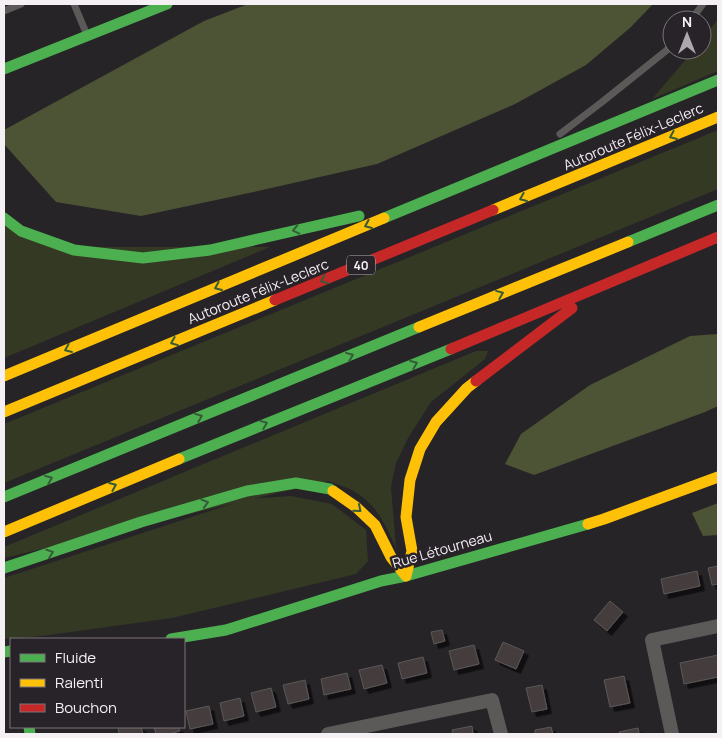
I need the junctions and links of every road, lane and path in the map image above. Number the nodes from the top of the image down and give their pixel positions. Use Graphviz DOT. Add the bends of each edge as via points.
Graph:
graph roads {
  1 [pos="21,4"];
  2 [pos="74,4"];
  3 [pos="167,4"];
  4 [pos="4,11"];
  5 [pos="87,36"];
  6 [pos="662,54"];
  7 [pos="4,69"];
  8 [pos="718,80"];
  9 [pos="718,117"];
  10 [pos="556,137"];
  11 [pos="548,143"];
  12 [pos="525,160"];
  13 [pos="429,200"];
  14 [pos="718,205"];
  15 [pos="4,218"];
  16 [pos="718,237"];
  17 [pos="611,281"];
  18 [pos="4,376"];
  19 [pos="4,412"];
  20 [pos="718,477"];
  21 [pos="4,497"];
  22 [pos="4,532"];
  23 [pos="4,568"];
  24 [pos="406,576"];
  25 [pos="718,626"];
  26 [pos="177,638"];
  27 [pos="328,734"];
  28 [pos="501,734"];
  29 [pos="672,734"];
  1 -- 4 [label="lane"];
  2 -- 5 [label="lane"];
  3 -- 5 [label="main road"];
  5 -- 7 [label="main road"];
  6 -- 10 [label="lane"];
  8 -- 12 [label="main road"];
  9 -- 19 [label="main road, Autoroute Félix-Leclerc / 40, one-way"];
  11 -- 12 [label="lane"];
  12 -- 13 [label="main road"];
  13 -- 15 [label="main road, one-way" via="210,250 143,258 74,250 21,231"];
  13 -- 18 [label="main road, one-way"];
  21 -- 14 [label="main road, one-way"];
  16 -- 17 [label="main road"];
  22 -- 17 [label="main road, one-way"];
  17 -- 24 [label="main road" via="467,388 436,422 420,449 410,480 406,517 412,551"];
  20 -- 24 [label="main road, Rue Létourneau" via="604,519"];
  23 -- 24 [label="main road, one-way" via="247,491 296,483 330,489 356,507 374,525 391,557"];
  24 -- 26 [label="main road, Rue Létourneau" via="226,630"];
  25 -- 29 [label="street" via="652,640"];
  27 -- 28 [label="street" via="492,700"];
}
